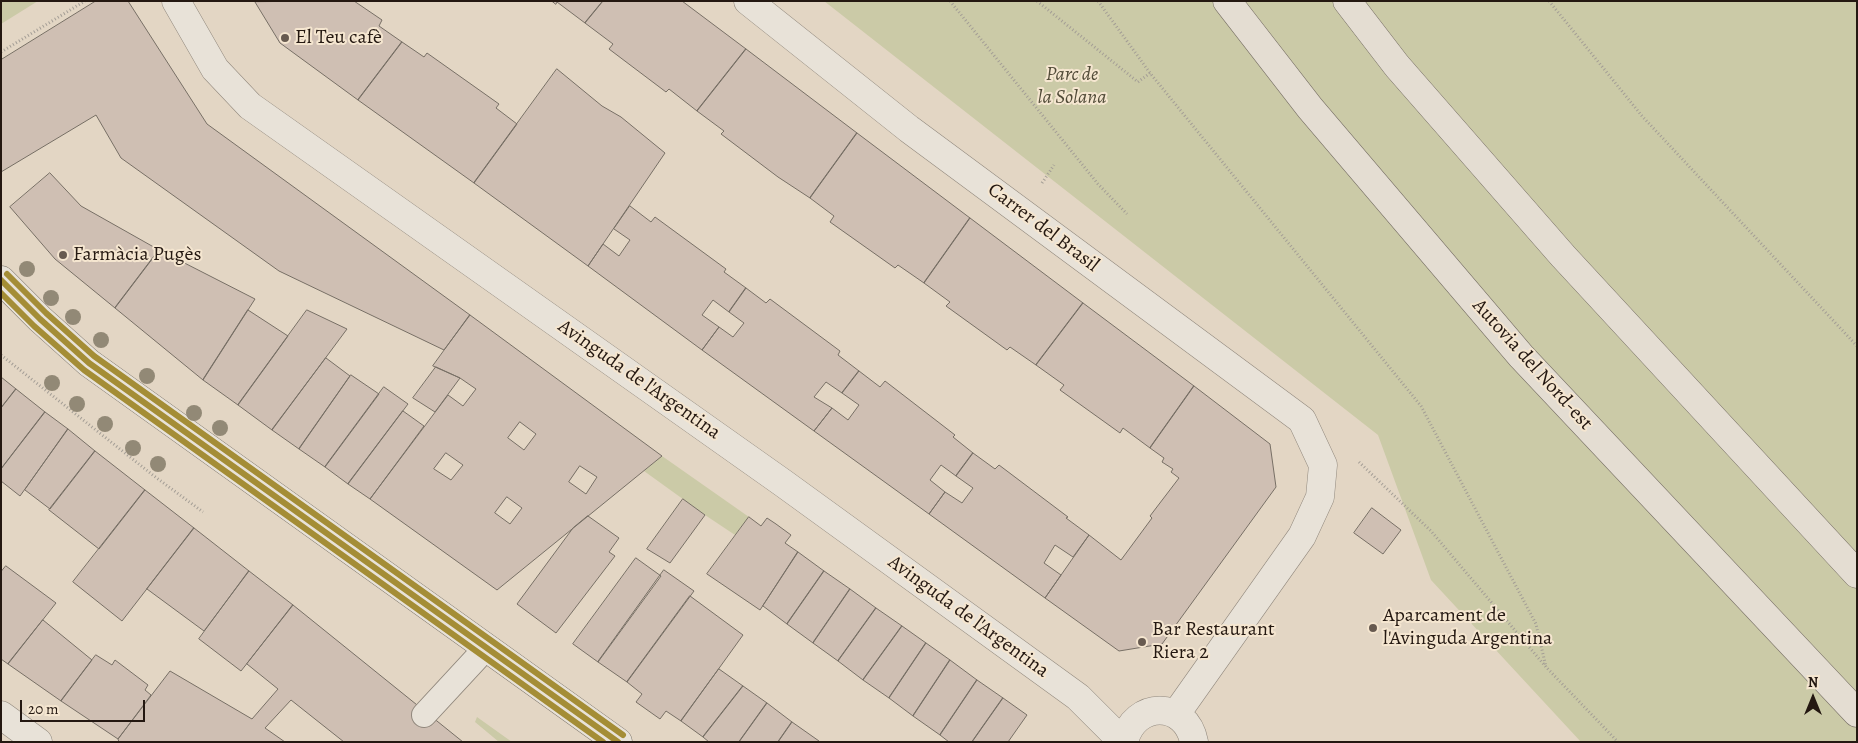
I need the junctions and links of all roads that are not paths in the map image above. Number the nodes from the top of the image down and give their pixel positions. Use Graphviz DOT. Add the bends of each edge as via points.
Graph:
graph roads {
  1 [pos="176,1"];
  2 [pos="748,1"];
  3 [pos="1227,1"];
  4 [pos="1347,1"];
  5 [pos="1,280"];
  6 [pos="1857,574"];
  7 [pos="486,648"];
  8 [pos="1857,713"];
  9 [pos="1176,714"];
  10 [pos="1,715"];
  11 [pos="424,715"];
  12 [pos="38,742"];
  13 [pos="618,742"];
  14 [pos="1124,742"];
  15 [pos="1194,742"];
  1 -- 14 [label="street, Avinguda de l'Argentina" via="215,69 250,106 1078,697"];
  2 -- 9 [label="street, Carrer del Brasil" via="909,129 1302,420 1323,464 1320,497 1302,536"];
  3 -- 8 [label="highway, Autovia del Nord-est" via="1310,108 1521,356"];
  4 -- 6 [label="highway" via="1397,66 1557,249"];
  5 -- 7 [label="street" via="89,363"];
  7 -- 11 [label="lane"];
  7 -- 13 [label="street"];
  9 -- 14 [label="street" via="1153,710 1142,714 1126,731"];
  9 -- 15 [label="street" via="1191,730"];
  10 -- 12 [label="street"];
}
